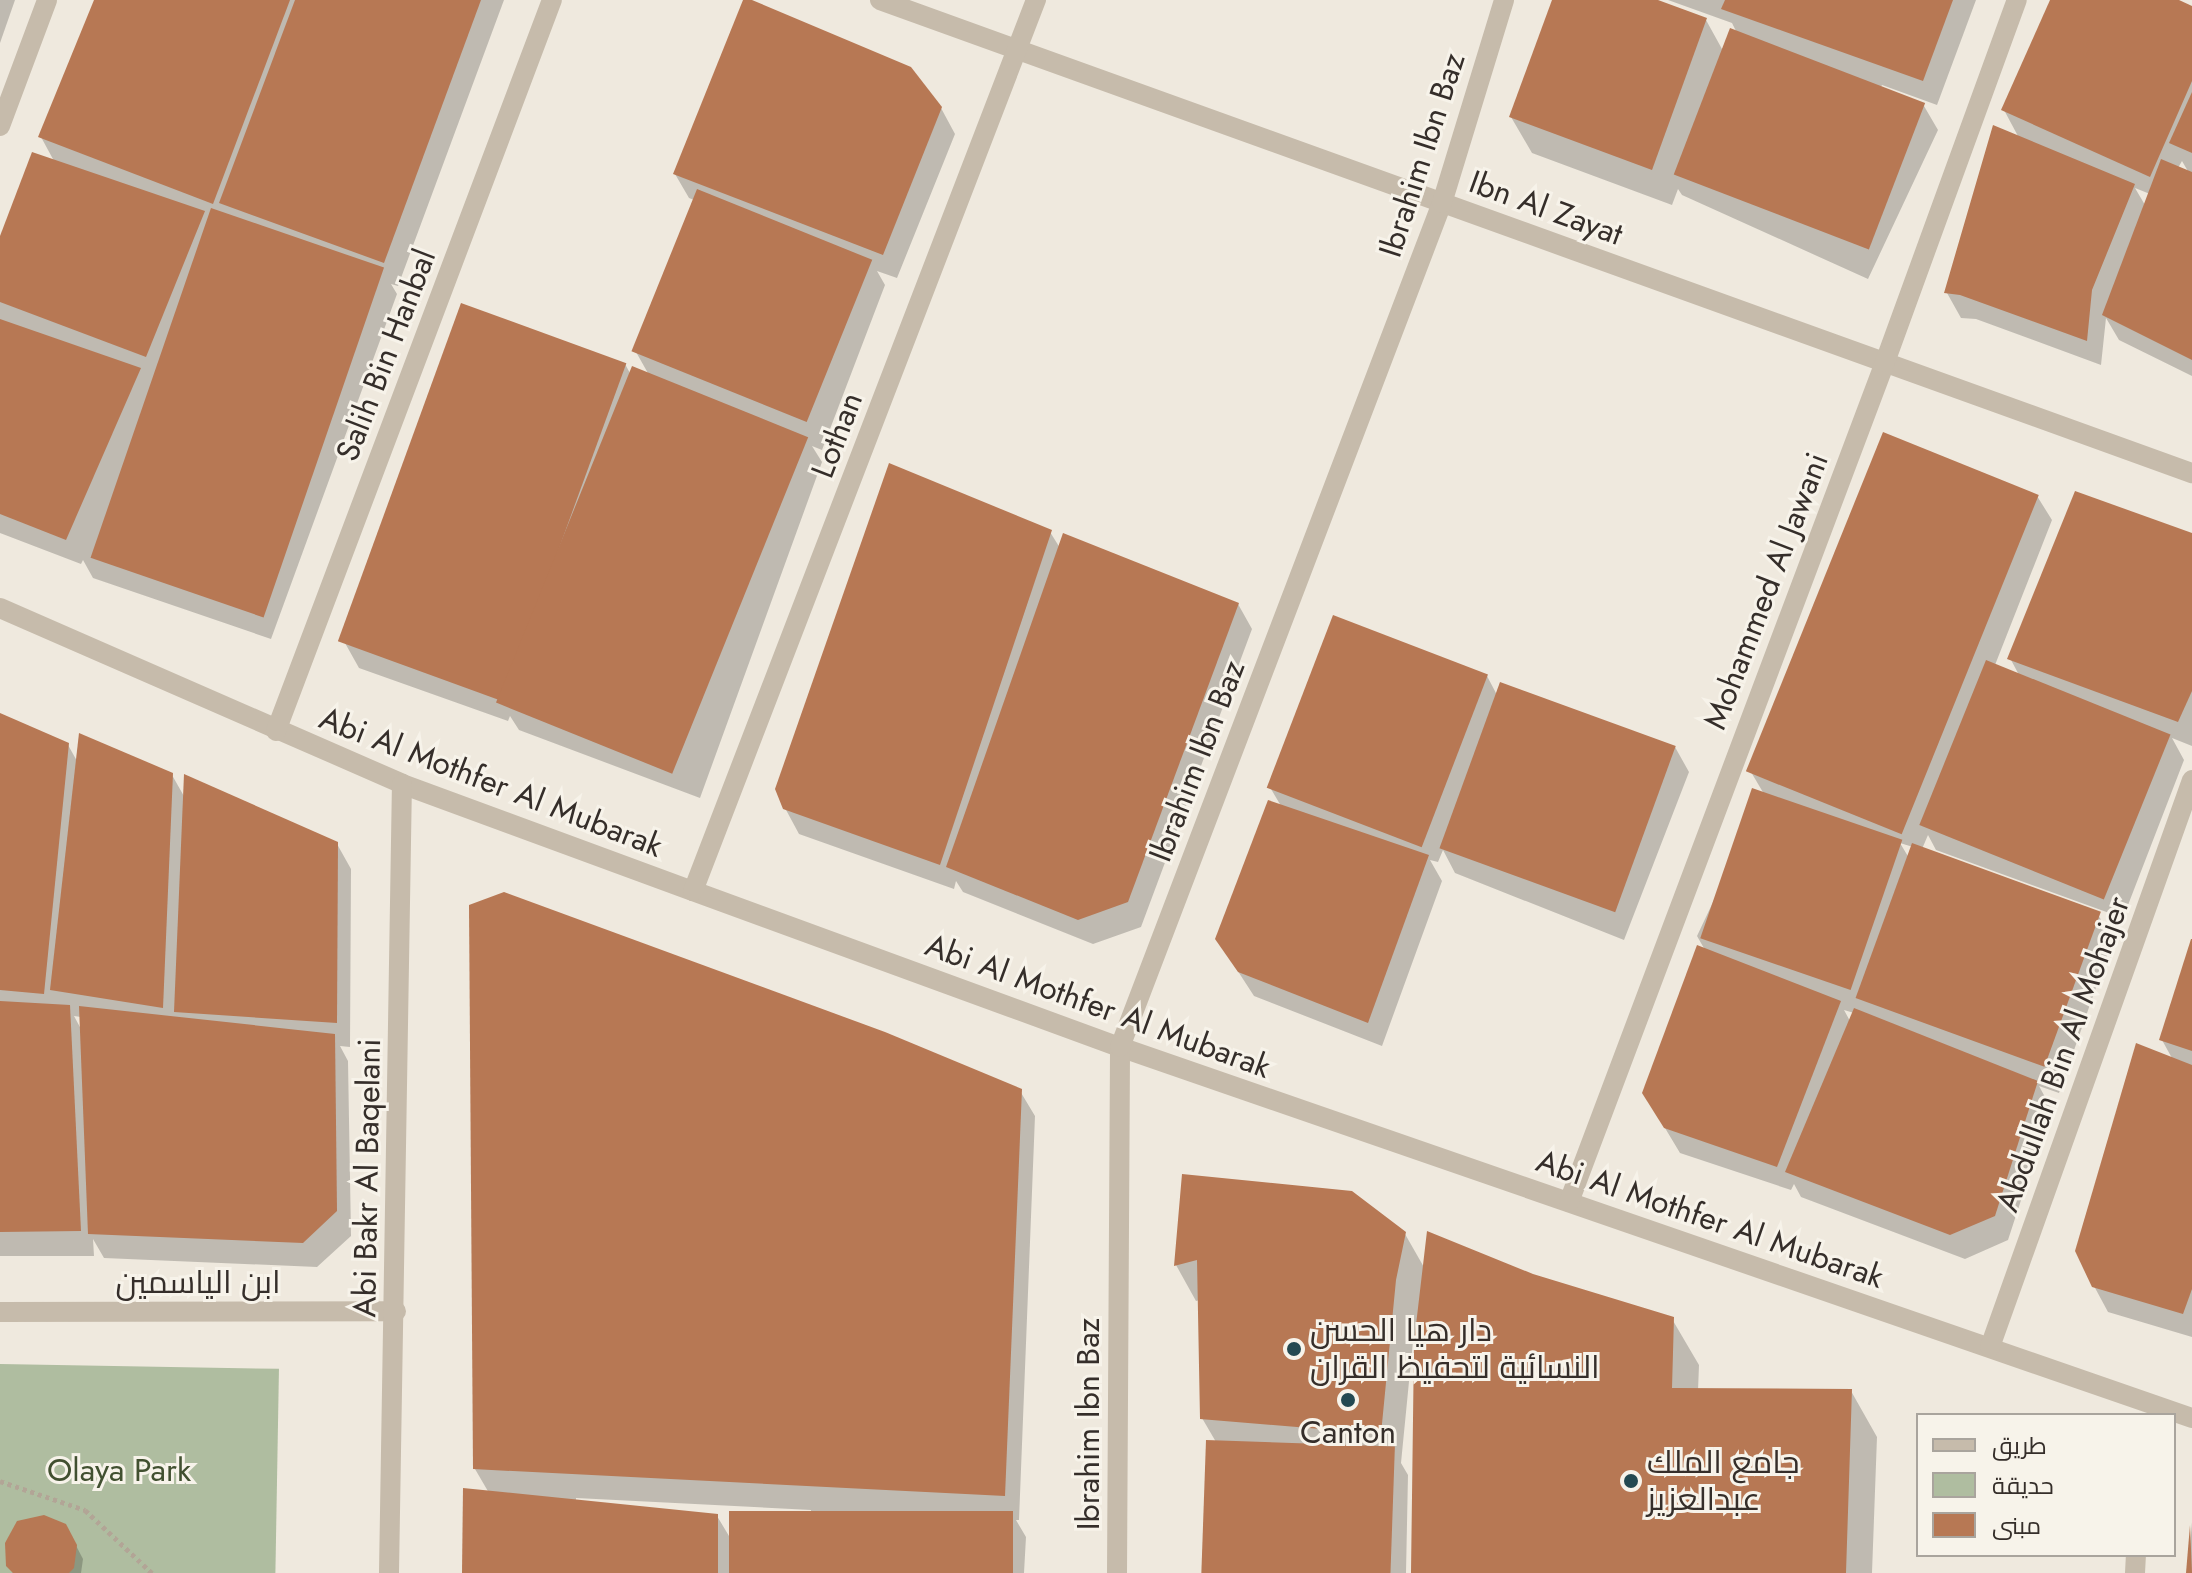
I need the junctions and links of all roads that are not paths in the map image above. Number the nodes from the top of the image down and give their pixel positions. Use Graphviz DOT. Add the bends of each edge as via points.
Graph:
graph roads {
  1 [pos="47,0"];
  2 [pos="552,0"];
  3 [pos="880,0"];
  4 [pos="1036,0"];
  5 [pos="1504,0"];
  6 [pos="2017,0"];
  7 [pos="1017,49"];
  8 [pos="0,126"];
  9 [pos="1442,203"];
  10 [pos="1885,362"];
  11 [pos="2192,473"];
  12 [pos="0,608"];
  13 [pos="276,731"];
  14 [pos="2192,780"];
  15 [pos="402,784"];
  16 [pos="693,891"];
  17 [pos="1120,1047"];
  18 [pos="1569,1202"];
  19 [pos="396,1311"];
  20 [pos="0,1312"];
  21 [pos="1990,1347"];
  22 [pos="2146,1409"];
  23 [pos="2166,1413"];
  24 [pos="389,1573"];
  25 [pos="1117,1573"];
  1 -- 8 [label="street"];
  2 -- 13 [label="street, Salih Bin Hanbal"];
  3 -- 7 [label="street, Ibn Al Zayat"];
  4 -- 7 [label="street, Lothan"];
  5 -- 9 [label="street, Ibrahim Ibn Baz"];
  6 -- 10 [label="street, Mohammed Al Jawani"];
  7 -- 9 [label="street, Ibn Al Zayat"];
  7 -- 16 [label="street, Lothan"];
  9 -- 10 [label="street, Ibn Al Zayat"];
  9 -- 17 [label="street, Ibrahim Ibn Baz"];
  10 -- 11 [label="street, Ibn Al Zayat"];
  10 -- 18 [label="street, Mohammed Al Jawani"];
  12 -- 13 [label="street, Abi Al Mothfer Al Mubarak"];
  13 -- 15 [label="street, Abi Al Mothfer Al Mubarak"];
  14 -- 21 [label="street, Abdullah Bin Al Mohajer"];
  15 -- 16 [label="street, Abi Al Mothfer Al Mubarak"];
  15 -- 19 [label="street, Abi Bakr Al Baqelani"];
  16 -- 17 [label="street, Abi Al Mothfer Al Mubarak"];
  17 -- 18 [label="street, Abi Al Mothfer Al Mubarak"];
  17 -- 25 [label="street, Ibrahim Ibn Baz"];
  18 -- 21 [label="street, Abi Al Mothfer Al Mubarak"];
  19 -- 20 [label="street, ابن الياسمين"];
  19 -- 24 [label="street, Abi Bakr Al Baqelani"];
  21 -- 22 [label="street, Abi Al Mothfer Al Mubarak"];
  22 -- 23 [label="street, Abi Al Mothfer Al Mubarak"];
}
